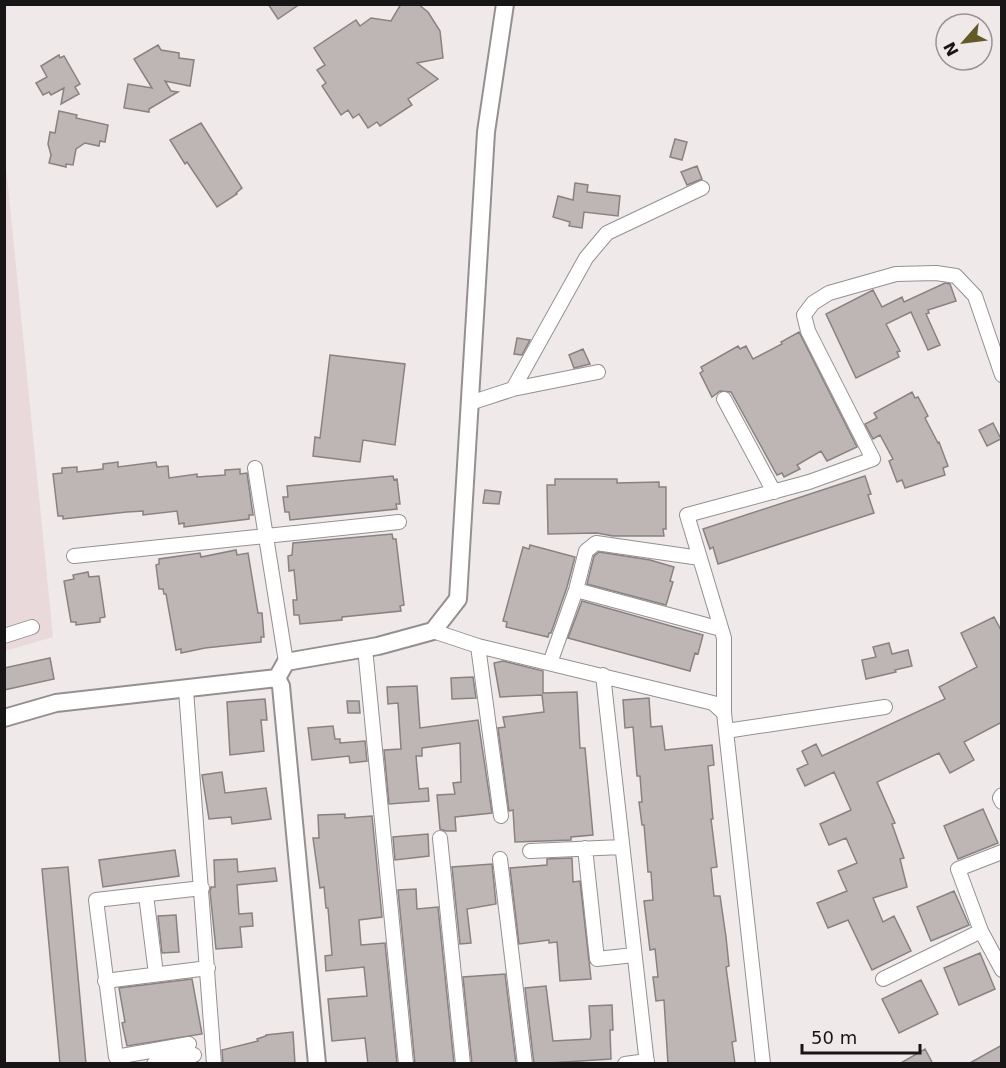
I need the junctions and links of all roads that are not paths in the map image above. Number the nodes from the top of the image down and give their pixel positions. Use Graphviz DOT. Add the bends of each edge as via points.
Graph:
graph roads {
  1 [pos="505,4"];
  2 [pos="702,188"];
  3 [pos="598,372"];
  4 [pos="1002,375"];
  5 [pos="513,389"];
  6 [pos="724,399"];
  7 [pos="470,404"];
  8 [pos="255,468"];
  9 [pos="774,492"];
  10 [pos="399,522"];
  11 [pos="264,536"];
  12 [pos="74,556"];
  13 [pos="700,558"];
  14 [pos="576,591"];
  15 [pos="32,627"];
  16 [pos="721,630"];
  17 [pos="433,632"];
  18 [pos="4,636"];
  19 [pos="478,646"];
  20 [pos="365,648"];
  21 [pos="286,662"];
  22 [pos="550,663"];
  23 [pos="603,675"];
  24 [pos="277,678"];
  25 [pos="186,690"];
  26 [pos="885,707"];
  27 [pos="724,713"];
  28 [pos="4,718"];
  29 [pos="726,731"];
  30 [pos="1002,795"];
  31 [pos="1002,802"];
  32 [pos="501,816"];
  33 [pos="440,838"];
  34 [pos="622,847"];
  35 [pos="585,848"];
  36 [pos="530,851"];
  37 [pos="1002,852"];
  38 [pos="500,859"];
  39 [pos="202,888"];
  40 [pos="146,895"];
  41 [pos="981,931"];
  42 [pos="634,955"];
  43 [pos="208,968"];
  44 [pos="1002,970"];
  45 [pos="156,974"];
  46 [pos="883,979"];
  47 [pos="105,981"];
  48 [pos="647,1062"];
  49 [pos="154,1064"];
  50 [pos="214,1064"];
  51 [pos="317,1064"];
  52 [pos="406,1064"];
  53 [pos="463,1064"];
  54 [pos="525,1064"];
  55 [pos="625,1064"];
  56 [pos="763,1064"];
  1 -- 7 [label="street" via="486,132"];
  2 -- 5 [label="street" via="607,233 586,258"];
  3 -- 5 [label="street"];
  4 -- 9 [label="street" via="975,296 956,276 896,274 829,293 813,303 804,315 808,332 873,459"];
  5 -- 7 [label="street"];
  6 -- 9 [label="street"];
  7 -- 17 [label="street" via="458,599"];
  8 -- 11 [label="street"];
  9 -- 13 [label="street" via="687,515"];
  10 -- 11 [label="street"];
  11 -- 12 [label="street"];
  11 -- 21 [label="street"];
  13 -- 14 [label="street" via="596,543 586,551"];
  13 -- 16 [label="street"];
  14 -- 16 [label="street"];
  14 -- 22 [label="street"];
  15 -- 18 [label="street"];
  16 -- 27 [label="street"];
  17 -- 19 [label="street"];
  17 -- 20 [label="street"];
  19 -- 22 [label="street"];
  19 -- 32 [label="street"];
  20 -- 21 [label="street"];
  20 -- 52 [label="street"];
  21 -- 24 [label="street"];
  22 -- 23 [label="street"];
  23 -- 27 [label="street" via="713,703"];
  23 -- 34 [label="street"];
  24 -- 25 [label="street"];
  24 -- 51 [label="street" via="281,686"];
  25 -- 28 [label="street" via="56,703"];
  25 -- 39 [label="street"];
  26 -- 29 [label="street"];
  27 -- 29 [label="street"];
  29 -- 56 [label="street"];
  30 -- 31 [label="street"];
  33 -- 53 [label="street"];
  34 -- 35 [label="street"];
  34 -- 42 [label="street"];
  35 -- 36 [label="street"];
  35 -- 42 [label="street" via="597,959"];
  37 -- 41 [label="street" via="957,869"];
  38 -- 54 [label="street"];
  39 -- 40 [label="street"];
  39 -- 43 [label="street"];
  40 -- 45 [label="street"];
  40 -- 47 [label="street" via="96,900"];
  41 -- 44 [label="street"];
  41 -- 46 [label="street"];
  42 -- 48 [label="street"];
  43 -- 45 [label="street"];
  43 -- 50 [label="street"];
  45 -- 47 [label="street"];
  47 -- 49 [label="street" via="116,1057 192,1049"];
  48 -- 55 [label="street"];
}
